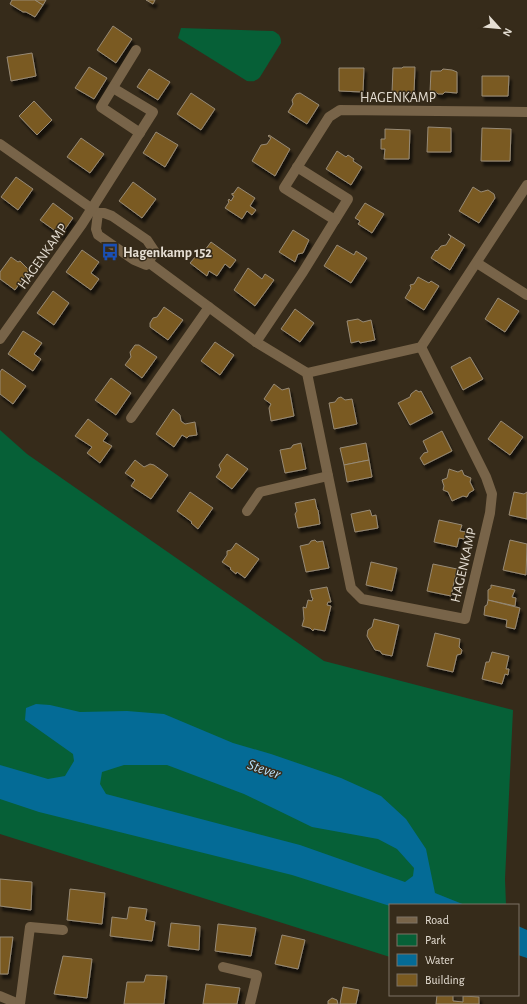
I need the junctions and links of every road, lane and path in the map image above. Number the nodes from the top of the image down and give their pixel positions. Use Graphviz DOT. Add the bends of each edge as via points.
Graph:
graph roads {
  1 [pos="136,50"];
  2 [pos="113,88"];
  3 [pos="527,112"];
  4 [pos="140,133"];
  5 [pos="0,144"];
  6 [pos="298,167"];
  7 [pos="527,185"];
  8 [pos="95,211"];
  9 [pos="335,220"];
  10 [pos="148,262"];
  11 [pos="477,263"];
  12 [pos="527,295"];
  13 [pos="209,307"];
  14 [pos="0,339"];
  15 [pos="256,342"];
  16 [pos="422,347"];
  17 [pos="307,373"];
  18 [pos="131,418"];
  19 [pos="328,476"];
  20 [pos="247,510"];
  21 [pos="63,930"];
  22 [pos="223,967"];
  23 [pos="0,996"];
  24 [pos="19,1004"];
  25 [pos="250,1004"];
  1 -- 2 [label="street"];
  2 -- 4 [label="street" via="101,107"];
  2 -- 4 [label="street, HAGENKAMP" via="153,112"];
  3 -- 6 [label="street, HAGENKAMP" via="340,110 329,117"];
  4 -- 8 [label="street, HAGENKAMP"];
  5 -- 8 [label="street"];
  6 -- 9 [label="street" via="348,199"];
  6 -- 9 [label="street, HAGENKAMP" via="284,188"];
  7 -- 11 [label="street"];
  8 -- 10 [label="street, HAGENKAMP" via="98,235 134,260 146,265"];
  8 -- 10 [label="street" via="112,216 147,240 155,252"];
  8 -- 14 [label="street, HAGENKAMP"];
  9 -- 15 [label="street"];
  10 -- 13 [label="street, HAGENKAMP"];
  11 -- 12 [label="street"];
  11 -- 16 [label="street"];
  13 -- 15 [label="street, HAGENKAMP"];
  13 -- 18 [label="street"];
  15 -- 17 [label="street, HAGENKAMP"];
  16 -- 17 [label="street"];
  16 -- 19 [label="street, HAGENKAMP" via="492,494 490,513 465,619 362,599 351,588"];
  17 -- 19 [label="street, HAGENKAMP"];
  19 -- 20 [label="street" via="260,492"];
  21 -- 24 [label="street" via="30,927"];
  22 -- 25 [label="street" via="257,975"];
  23 -- 24 [label="street"];
}
